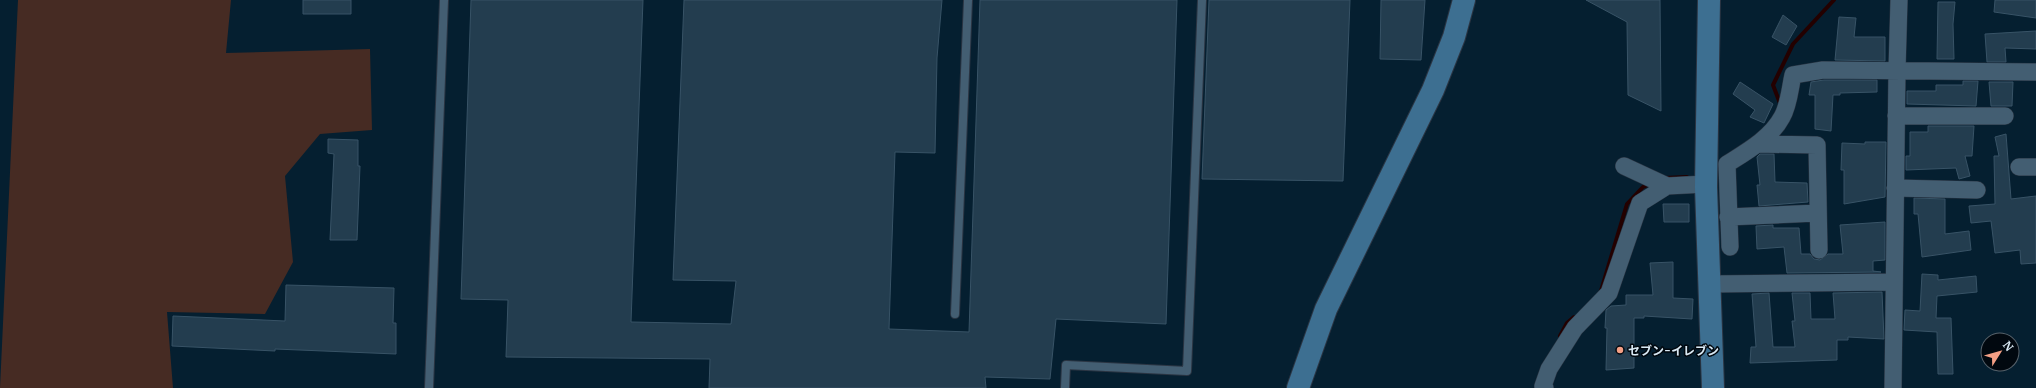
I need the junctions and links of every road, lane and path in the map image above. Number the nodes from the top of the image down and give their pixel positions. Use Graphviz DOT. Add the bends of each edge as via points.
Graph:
graph roads {
  1 [pos="444,0"];
  2 [pos="968,0"];
  3 [pos="1202,0"];
  4 [pos="1464,0"];
  5 [pos="1709,0"];
  6 [pos="1899,0"];
  7 [pos="1897,70"];
  8 [pos="2036,72"];
  9 [pos="1896,116"];
  10 [pos="2005,116"];
  11 [pos="1757,144"];
  12 [pos="1624,166"];
  13 [pos="1706,184"];
  14 [pos="1666,185"];
  15 [pos="1895,188"];
  16 [pos="1977,190"];
  17 [pos="1817,213"];
  18 [pos="1728,217"];
  19 [pos="1730,247"];
  20 [pos="1819,250"];
  21 [pos="1894,282"];
  22 [pos="1710,284"];
  23 [pos="955,314"];
  24 [pos="429,388"];
  25 [pos="1065,388"];
  26 [pos="1298,388"];
  27 [pos="1545,388"];
  28 [pos="1713,388"];
  29 [pos="1893,388"];
  1 -- 24 [label="lane"];
  2 -- 23 [label="lane"];
  3 -- 25 [label="lane" via="1187,371 1066,365"];
  4 -- 26 [label="street" via="1454,37 1433,90 1326,309"];
  5 -- 13 [label="street"];
  6 -- 7 [label="street"];
  7 -- 8 [label="street"];
  7 -- 9 [label="street"];
  7 -- 11 [label="street" via="1823,70 1793,75 1782,117 1776,127"];
  9 -- 10 [label="street"];
  9 -- 15 [label="street"];
  11 -- 17 [label="street" via="1817,145"];
  11 -- 18 [label="street" via="1727,164"];
  12 -- 14 [label="street"];
  13 -- 14 [label="street"];
  13 -- 22 [label="street"];
  14 -- 27 [label="street" via="1640,203 1609,293 1575,328 1549,369 1543,386"];
  15 -- 16 [label="street"];
  15 -- 21 [label="street"];
  17 -- 18 [label="street"];
  17 -- 20 [label="street"];
  18 -- 19 [label="street"];
  21 -- 22 [label="street"];
  21 -- 29 [label="street"];
  22 -- 28 [label="street"];
}
